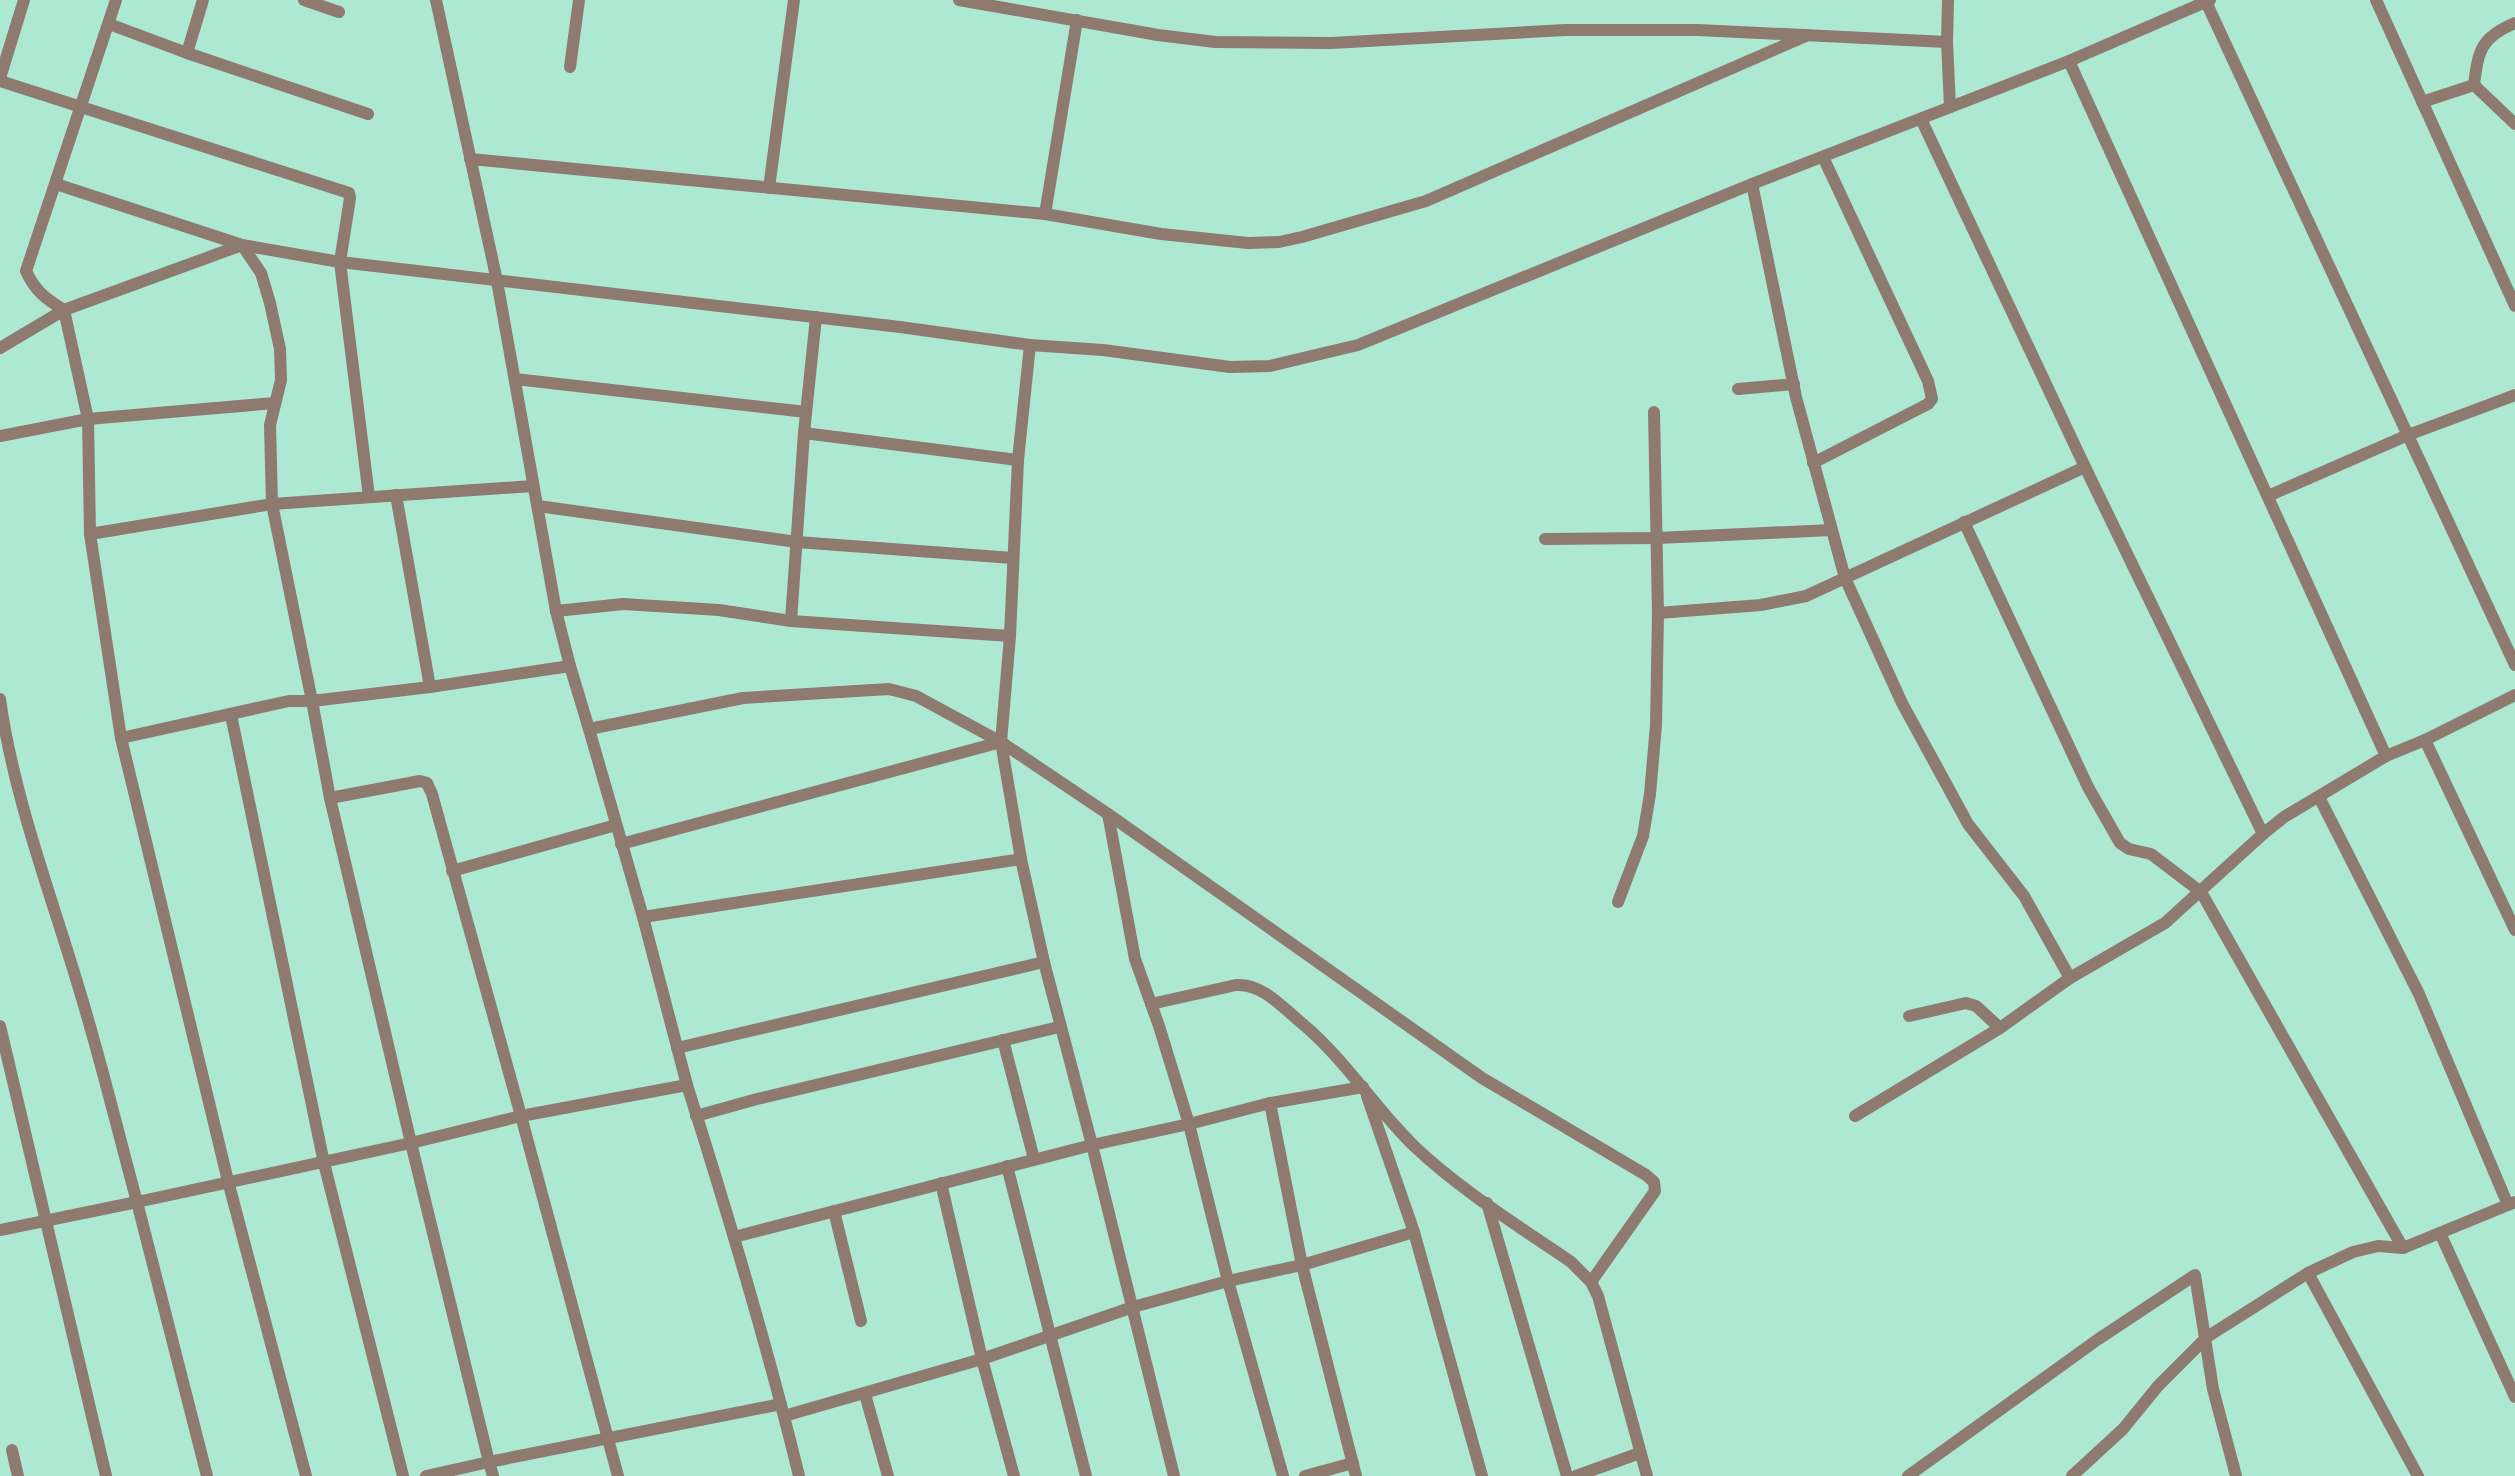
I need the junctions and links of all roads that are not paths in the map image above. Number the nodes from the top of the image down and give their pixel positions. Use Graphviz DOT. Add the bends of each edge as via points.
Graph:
graph roads {
  1 [pos="24,0"];
  2 [pos="116,0"];
  3 [pos="203,0"];
  4 [pos="304,0"];
  5 [pos="436,0"];
  6 [pos="579,0"];
  7 [pos="794,0"];
  8 [pos="959,0"];
  9 [pos="1948,0"];
  10 [pos="2376,0"];
  11 [pos="2208,1"];
  12 [pos="339,12"];
  13 [pos="1077,20"];
  14 [pos="2515,23"];
  15 [pos="109,24"];
  16 [pos="1808,35"];
  17 [pos="1947,42"];
  18 [pos="188,53"];
  19 [pos="2069,61"];
  20 [pos="570,67"];
  21 [pos="0,79"];
  22 [pos="2474,86"];
  23 [pos="2422,102"];
  24 [pos="80,107"];
  25 [pos="1950,107"];
  26 [pos="368,114"];
  27 [pos="1921,119"];
  28 [pos="2515,124"];
  29 [pos="1823,157"];
  30 [pos="470,159"];
  31 [pos="56,184"];
  32 [pos="1752,184"];
  33 [pos="769,188"];
  34 [pos="1045,214"];
  35 [pos="242,245"];
  36 [pos="340,262"];
  37 [pos="496,281"];
  38 [pos="2515,306"];
  39 [pos="64,310"];
  40 [pos="816,317"];
  41 [pos="1030,345"];
  42 [pos="0,348"];
  43 [pos="515,380"];
  44 [pos="1794,384"];
  45 [pos="1738,389"];
  46 [pos="2515,394"];
  47 [pos="275,403"];
  48 [pos="806,412"];
  49 [pos="1654,412"];
  50 [pos="88,419"];
  51 [pos="804,432"];
  52 [pos="2408,435"];
  53 [pos="0,436"];
  54 [pos="1018,460"];
  55 [pos="1813,463"];
  56 [pos="2085,467"];
  57 [pos="533,486"];
  58 [pos="396,495"];
  59 [pos="2268,496"];
  60 [pos="369,497"];
  61 [pos="272,504"];
  62 [pos="538,506"];
  63 [pos="1964,522"];
  64 [pos="1832,530"];
  65 [pos="90,534"];
  66 [pos="1657,538"];
  67 [pos="1545,539"];
  68 [pos="797,542"];
  69 [pos="1013,558"];
  70 [pos="1845,578"];
  71 [pos="556,611"];
  72 [pos="1658,613"];
  73 [pos="791,621"];
  74 [pos="1010,636"];
  75 [pos="2515,665"];
  76 [pos="570,666"];
  77 [pos="430,687"];
  78 [pos="2515,695"];
  79 [pos="0,699"];
  80 [pos="312,702"];
  81 [pos="231,715"];
  82 [pos="589,729"];
  83 [pos="121,738"];
  84 [pos="2425,740"];
  85 [pos="1001,742"];
  86 [pos="2386,756"];
  87 [pos="2319,797"];
  88 [pos="330,798"];
  89 [pos="1108,814"];
  90 [pos="616,825"];
  91 [pos="2263,834"];
  92 [pos="621,844"];
  93 [pos="1021,859"];
  94 [pos="452,871"];
  95 [pos="2201,892"];
  96 [pos="1618,902"];
  97 [pos="643,917"];
  98 [pos="2515,930"];
  99 [pos="1044,962"];
  100 [pos="2070,978"];
  101 [pos="1151,1004"];
  102 [pos="1909,1016"];
  103 [pos="0,1026"];
  104 [pos="1059,1027"];
  105 [pos="2000,1028"];
  106 [pos="1003,1041"];
  107 [pos="677,1048"];
  108 [pos="687,1085"];
  109 [pos="1363,1087"];
  110 [pos="1269,1103"];
  111 [pos="521,1116"];
  112 [pos="696,1116"];
  113 [pos="1855,1116"];
  114 [pos="1189,1124"];
  115 [pos="411,1143"];
  116 [pos="1092,1145"];
  117 [pos="1034,1160"];
  118 [pos="324,1163"];
  119 [pos="1007,1166"];
  120 [pos="228,1181"];
  121 [pos="940,1184"];
  122 [pos="137,1202"];
  123 [pos="1487,1203"];
  124 [pos="2512,1203"];
  125 [pos="834,1211"];
  126 [pos="48,1221"];
  127 [pos="0,1230"];
  128 [pos="1414,1232"];
  129 [pos="2440,1233"];
  130 [pos="734,1236"];
  131 [pos="2403,1248"];
  132 [pos="1302,1265"];
  133 [pos="2308,1273"];
  134 [pos="1228,1281"];
  135 [pos="1591,1282"];
  136 [pos="1133,1307"];
  137 [pos="861,1321"];
  138 [pos="1049,1335"];
  139 [pos="2206,1337"];
  140 [pos="982,1359"];
  141 [pos="866,1394"];
  142 [pos="2515,1396"];
  143 [pos="783,1410"];
  144 [pos="608,1438"];
  145 [pos="12,1450"];
  146 [pos="1640,1453"];
  147 [pos="489,1462"];
  148 [pos="1353,1463"];
  149 [pos="18,1476"];
  150 [pos="106,1476"];
  151 [pos="207,1476"];
  152 [pos="306,1476"];
  153 [pos="403,1476"];
  154 [pos="426,1476"];
  155 [pos="493,1476"];
  156 [pos="618,1476"];
  157 [pos="799,1476"];
  158 [pos="888,1476"];
  159 [pos="1014,1476"];
  160 [pos="1086,1476"];
  161 [pos="1174,1476"];
  162 [pos="1283,1476"];
  163 [pos="1305,1476"];
  164 [pos="1356,1476"];
  165 [pos="1482,1476"];
  166 [pos="1567,1476"];
  167 [pos="1575,1476"];
  168 [pos="1647,1476"];
  169 [pos="1908,1476"];
  170 [pos="2072,1476"];
  171 [pos="2236,1476"];
  172 [pos="2418,1476"];
  1 -- 21 [label="street"];
  2 -- 15 [label="street"];
  3 -- 18 [label="street"];
  4 -- 12 [label="street"];
  5 -- 30 [label="street"];
  6 -- 20 [label="street"];
  7 -- 33 [label="street"];
  8 -- 13 [label="street"];
  9 -- 17 [label="street"];
  10 -- 23 [label="street"];
  11 -- 19 [label="street"];
  11 -- 52 [label="street"];
  13 -- 16 [label="street" via="1215,42 1331,43 1565,30"];
  13 -- 34 [label="street"];
  14 -- 22 [label="street" via="2487,39 2477,57"];
  15 -- 18 [label="street"];
  15 -- 24 [label="street"];
  16 -- 17 [label="street"];
  16 -- 34 [label="street" via="1426,201 1302,237 1248,243 1161,234"];
  17 -- 25 [label="street"];
  18 -- 26 [label="street"];
  19 -- 25 [label="street"];
  19 -- 59 [label="street"];
  21 -- 24 [label="street"];
  22 -- 23 [label="street"];
  22 -- 28 [label="street"];
  23 -- 38 [label="street"];
  24 -- 31 [label="street"];
  24 -- 36 [label="street" via="348,192"];
  25 -- 27 [label="street"];
  27 -- 29 [label="street"];
  27 -- 56 [label="street"];
  29 -- 32 [label="street"];
  29 -- 55 [label="street" via="1928,381 1932,399"];
  30 -- 33 [label="street"];
  30 -- 37 [label="street"];
  31 -- 35 [label="street"];
  31 -- 39 [label="street" via="26,271 43,298"];
  32 -- 41 [label="street" via="1358,345 1270,366 1230,367"];
  32 -- 44 [label="street"];
  33 -- 34 [label="street"];
  35 -- 36 [label="street"];
  35 -- 39 [label="street"];
  35 -- 47 [label="street" via="261,273 280,349 281,381"];
  36 -- 37 [label="street"];
  36 -- 60 [label="street"];
  37 -- 40 [label="street"];
  37 -- 43 [label="street"];
  39 -- 42 [label="street"];
  39 -- 50 [label="street"];
  40 -- 41 [label="street"];
  40 -- 48 [label="street"];
  41 -- 54 [label="street"];
  43 -- 48 [label="street"];
  43 -- 57 [label="street"];
  44 -- 45 [label="street"];
  44 -- 55 [label="street"];
  46 -- 52 [label="street"];
  47 -- 50 [label="street"];
  47 -- 61 [label="street" via="270,425"];
  48 -- 51 [label="street"];
  49 -- 66 [label="street"];
  50 -- 53 [label="street"];
  50 -- 65 [label="street"];
  51 -- 54 [label="street"];
  51 -- 68 [label="street"];
  52 -- 59 [label="street"];
  52 -- 75 [label="street"];
  54 -- 69 [label="street"];
  55 -- 64 [label="street"];
  56 -- 63 [label="street"];
  56 -- 91 [label="street"];
  57 -- 58 [label="street"];
  57 -- 62 [label="street"];
  58 -- 60 [label="street"];
  58 -- 77 [label="street"];
  59 -- 86 [label="street"];
  60 -- 61 [label="street"];
  61 -- 65 [label="street"];
  61 -- 80 [label="street"];
  62 -- 68 [label="street"];
  62 -- 71 [label="street"];
  63 -- 70 [label="street"];
  63 -- 95 [label="street" via="2088,787 2120,843 2151,854"];
  64 -- 66 [label="street"];
  64 -- 70 [label="street"];
  65 -- 83 [label="street"];
  66 -- 67 [label="street"];
  66 -- 72 [label="street"];
  68 -- 69 [label="street"];
  68 -- 73 [label="street"];
  69 -- 74 [label="street"];
  70 -- 72 [label="street" via="1806,596"];
  70 -- 100 [label="street" via="1902,703 1968,824 2024,896"];
  71 -- 73 [label="street" via="623,604 718,610"];
  71 -- 76 [label="street"];
  72 -- 96 [label="street" via="1650,794 1643,836"];
  73 -- 74 [label="street"];
  74 -- 85 [label="street"];
  76 -- 77 [label="street"];
  76 -- 82 [label="street"];
  77 -- 80 [label="street"];
  78 -- 84 [label="street"];
  79 -- 122 [label="street" via="18,794 81,994"];
  80 -- 81 [label="street" via="289,701"];
  80 -- 88 [label="street"];
  81 -- 83 [label="street"];
  81 -- 118 [label="street"];
  82 -- 85 [label="street" via="743,698 889,689 916,696"];
  82 -- 90 [label="street"];
  83 -- 120 [label="street"];
  84 -- 86 [label="street"];
  84 -- 98 [label="street"];
  85 -- 89 [label="street"];
  85 -- 92 [label="street"];
  85 -- 93 [label="street"];
  86 -- 87 [label="street"];
  87 -- 91 [label="street"];
  87 -- 124 [label="street" via="2418,994"];
  88 -- 94 [label="street" via="411,781 427,783"];
  88 -- 115 [label="street"];
  89 -- 101 [label="street" via="1135,959"];
  89 -- 135 [label="street" via="1482,1078 1646,1174 1654,1182 1655,1191"];
  90 -- 92 [label="street"];
  90 -- 94 [label="street"];
  91 -- 95 [label="street"];
  92 -- 97 [label="street"];
  93 -- 97 [label="street"];
  93 -- 99 [label="street"];
  94 -- 111 [label="street"];
  95 -- 100 [label="street" via="2165,923"];
  95 -- 131 [label="street"];
  97 -- 107 [label="street"];
  99 -- 104 [label="street"];
  99 -- 107 [label="street"];
  100 -- 105 [label="street"];
  101 -- 109 [label="street" via="1247,984 1263,991 1308,1029"];
  101 -- 114 [label="street"];
  102 -- 105 [label="street" via="1966,1003 1976,1006"];
  103 -- 126 [label="street"];
  104 -- 106 [label="street"];
  104 -- 116 [label="street"];
  105 -- 113 [label="street"];
  106 -- 112 [label="street"];
  106 -- 117 [label="street"];
  107 -- 108 [label="street"];
  108 -- 111 [label="street"];
  108 -- 112 [label="street"];
  109 -- 110 [label="street"];
  109 -- 123 [label="street" via="1414,1146"];
  109 -- 128 [label="street"];
  110 -- 114 [label="street"];
  110 -- 132 [label="street"];
  111 -- 115 [label="street"];
  111 -- 144 [label="street"];
  112 -- 130 [label="street"];
  114 -- 116 [label="street"];
  114 -- 134 [label="street"];
  115 -- 118 [label="street"];
  115 -- 147 [label="street"];
  116 -- 117 [label="street"];
  116 -- 136 [label="street"];
  117 -- 119 [label="street"];
  118 -- 120 [label="street"];
  118 -- 153 [label="street"];
  119 -- 121 [label="street"];
  119 -- 138 [label="street"];
  120 -- 122 [label="street"];
  120 -- 152 [label="street"];
  121 -- 125 [label="street"];
  121 -- 140 [label="street"];
  122 -- 126 [label="street"];
  122 -- 151 [label="street"];
  123 -- 135 [label="street" via="1571,1262"];
  123 -- 166 [label="street"];
  124 -- 129 [label="street"];
  125 -- 130 [label="street"];
  125 -- 137 [label="street"];
  126 -- 127 [label="street"];
  126 -- 150 [label="street"];
  128 -- 132 [label="street"];
  128 -- 165 [label="street"];
  129 -- 131 [label="street"];
  129 -- 142 [label="street"];
  130 -- 143 [label="street"];
  131 -- 133 [label="street" via="2378,1246 2353,1252"];
  132 -- 134 [label="street"];
  132 -- 148 [label="street"];
  133 -- 139 [label="street"];
  133 -- 172 [label="street"];
  134 -- 136 [label="street"];
  134 -- 162 [label="street"];
  135 -- 146 [label="street"];
  136 -- 138 [label="street"];
  136 -- 161 [label="street"];
  138 -- 140 [label="street"];
  138 -- 160 [label="street"];
  139 -- 169 [label="street" via="2195,1275 2088,1346"];
  139 -- 170 [label="street" via="2123,1429"];
  139 -- 171 [label="street" via="2213,1389"];
  140 -- 141 [label="street"];
  140 -- 159 [label="street"];
  141 -- 143 [label="street"];
  141 -- 158 [label="street"];
  143 -- 144 [label="street"];
  143 -- 157 [label="street"];
  144 -- 147 [label="street"];
  144 -- 156 [label="street"];
  145 -- 149 [label="street"];
  146 -- 167 [label="street"];
  146 -- 168 [label="street"];
  147 -- 154 [label="street"];
  147 -- 155 [label="street"];
  148 -- 163 [label="street"];
  148 -- 164 [label="street"];
}
